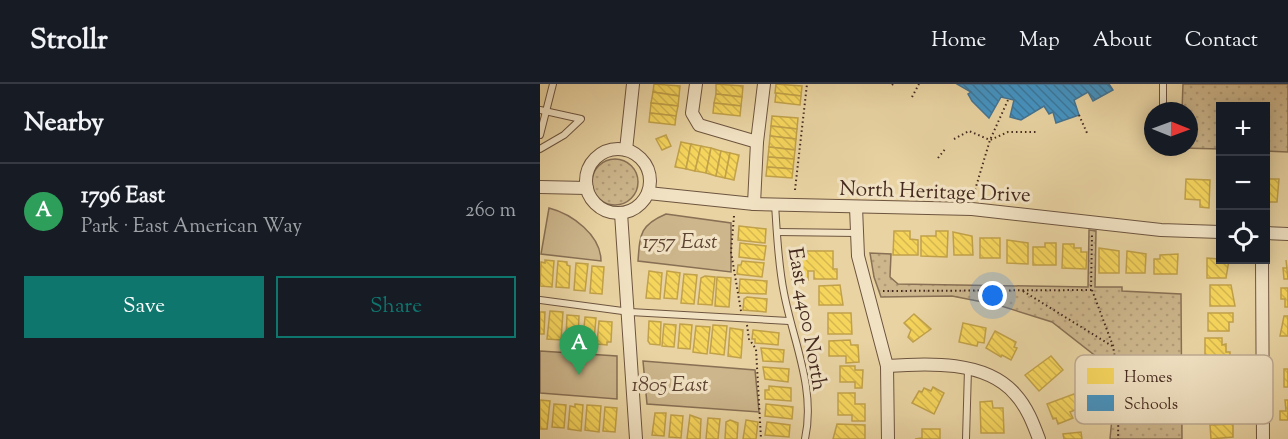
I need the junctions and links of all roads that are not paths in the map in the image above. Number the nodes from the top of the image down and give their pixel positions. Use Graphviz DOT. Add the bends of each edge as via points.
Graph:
graph roads {
  1 [pos="553,84"];
  2 [pos="633,84"];
  3 [pos="696,84"];
  4 [pos="764,84"];
  5 [pos="1163,84"];
  6 [pos="1163,102"];
  7 [pos="543,110"];
  8 [pos="540,135"];
  9 [pos="757,142"];
  10 [pos="540,149"];
  11 [pos="626,150"];
  12 [pos="540,187"];
  13 [pos="587,188"];
  14 [pos="648,192"];
  15 [pos="754,204"];
  16 [pos="775,204"];
  17 [pos="856,207"];
  18 [pos="621,213"];
  19 [pos="777,232"];
  20 [pos="1216,232"];
  21 [pos="857,233"];
  22 [pos="1270,233"];
  23 [pos="1288,234"];
  24 [pos="1262,264"];
  25 [pos="540,300"];
  26 [pos="630,312"];
  27 [pos="789,321"];
  28 [pos="1263,355"];
  29 [pos="887,366"];
  30 [pos="968,369"];
  31 [pos="1263,424"];
  32 [pos="636,439"];
  33 [pos="805,439"];
  34 [pos="888,439"];
  35 [pos="966,439"];
  36 [pos="1040,439"];
  37 [pos="1263,439"];
  1 -- 7 [label="lane"];
  2 -- 11 [label="street"];
  3 -- 9 [label="street" via="693,113 699,125"];
  4 -- 9 [label="street"];
  5 -- 6 [label="lane"];
  7 -- 8 [label="lane"];
  7 -- 10 [label="lane" via="581,119"];
  9 -- 15 [label="street"];
  11 -- 13 [label="street" via="615,149 598,157 588,173"];
  11 -- 14 [label="street" via="642,159 648,171"];
  12 -- 13 [label="street"];
  13 -- 18 [label="street" via="598,206"];
  14 -- 15 [label="street, North Heritage Drive"];
  14 -- 18 [label="street" via="636,208"];
  15 -- 16 [label="street, North Heritage Drive"];
  16 -- 17 [label="street, North Heritage Drive"];
  16 -- 19 [label="lane, East 4400 North"];
  17 -- 20 [label="street, North Heritage Drive" via="972,209 1161,230"];
  17 -- 21 [label="street"];
  18 -- 26 [label="street"];
  19 -- 21 [label="lane"];
  19 -- 27 [label="lane, East 4400 North"];
  21 -- 29 [label="street" via="858,256"];
  22 -- 23 [label="street"];
  24 -- 28 [label="street"];
  25 -- 26 [label="lane"];
  26 -- 27 [label="lane"];
  26 -- 32 [label="street"];
  27 -- 33 [label="lane, East 4400 North" via="807,390"];
  29 -- 30 [label="street" via="927,364"];
  29 -- 34 [label="street"];
  30 -- 35 [label="lane"];
  30 -- 36 [label="street" via="992,378 1014,393 1031,416"];
  31 -- 37 [label="street"];
}
